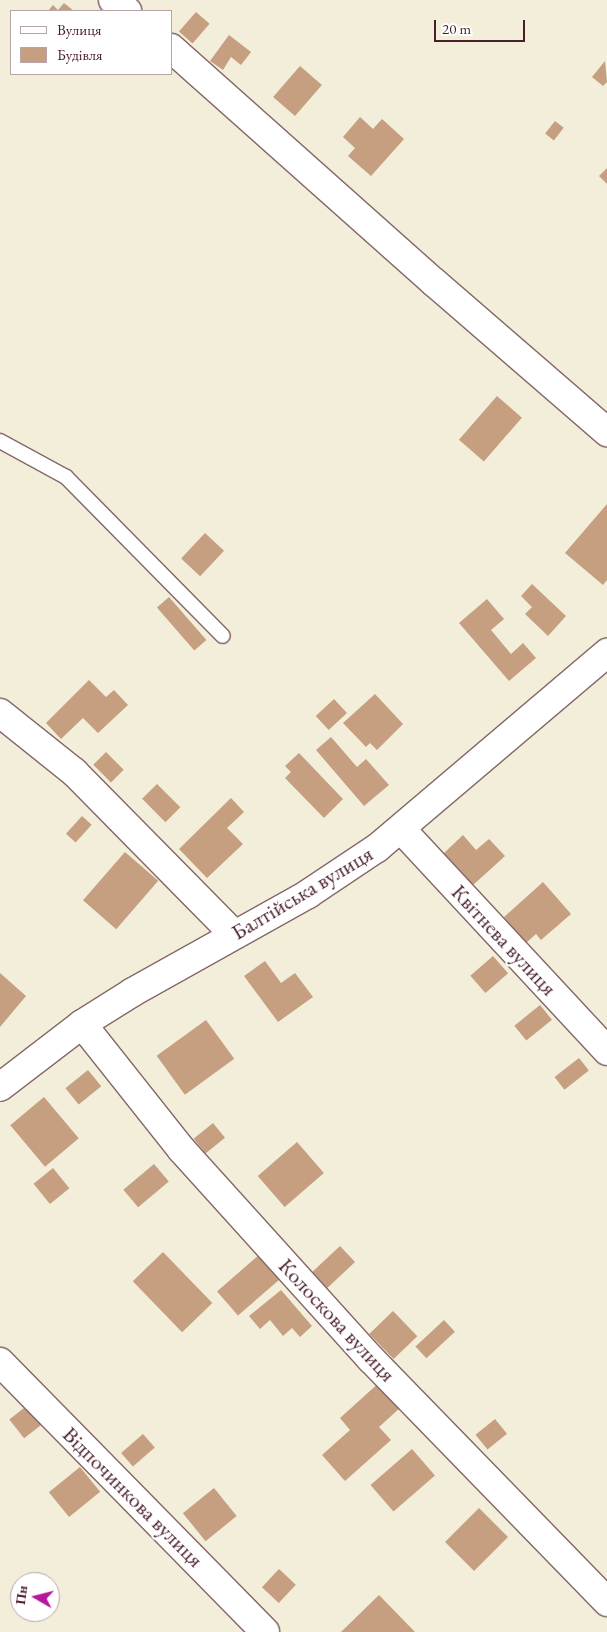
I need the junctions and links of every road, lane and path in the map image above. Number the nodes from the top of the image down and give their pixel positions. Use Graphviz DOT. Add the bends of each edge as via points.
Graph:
graph roads {
  1 [pos="113,0"];
  2 [pos="126,10"];
  3 [pos="172,49"];
  4 [pos="607,432"];
  5 [pos="0,441"];
  6 [pos="223,636"];
  7 [pos="607,653"];
  8 [pos="0,713"];
  9 [pos="401,829"];
  10 [pos="234,934"];
  11 [pos="82,1024"];
  12 [pos="607,1051"];
  13 [pos="0,1087"];
  14 [pos="0,1362"];
  15 [pos="607,1602"];
  16 [pos="265,1632"];
  1 -- 2 [label="street"];
  3 -- 4 [label="street"];
  5 -- 6 [label="lane" via="66,477"];
  7 -- 9 [label="street, Балтійська вулиця"];
  8 -- 10 [label="street" via="74,772"];
  9 -- 10 [label="street, Балтійська вулиця" via="308,894"];
  9 -- 12 [label="street, Квітнева вулиця"];
  10 -- 11 [label="street, Балтійська вулиця"];
  11 -- 13 [label="street, Балтійська вулиця"];
  11 -- 15 [label="street, Колоскова вулиця" via="182,1150 352,1338"];
  14 -- 16 [label="street, Відпочинкова вулиця"];
}
